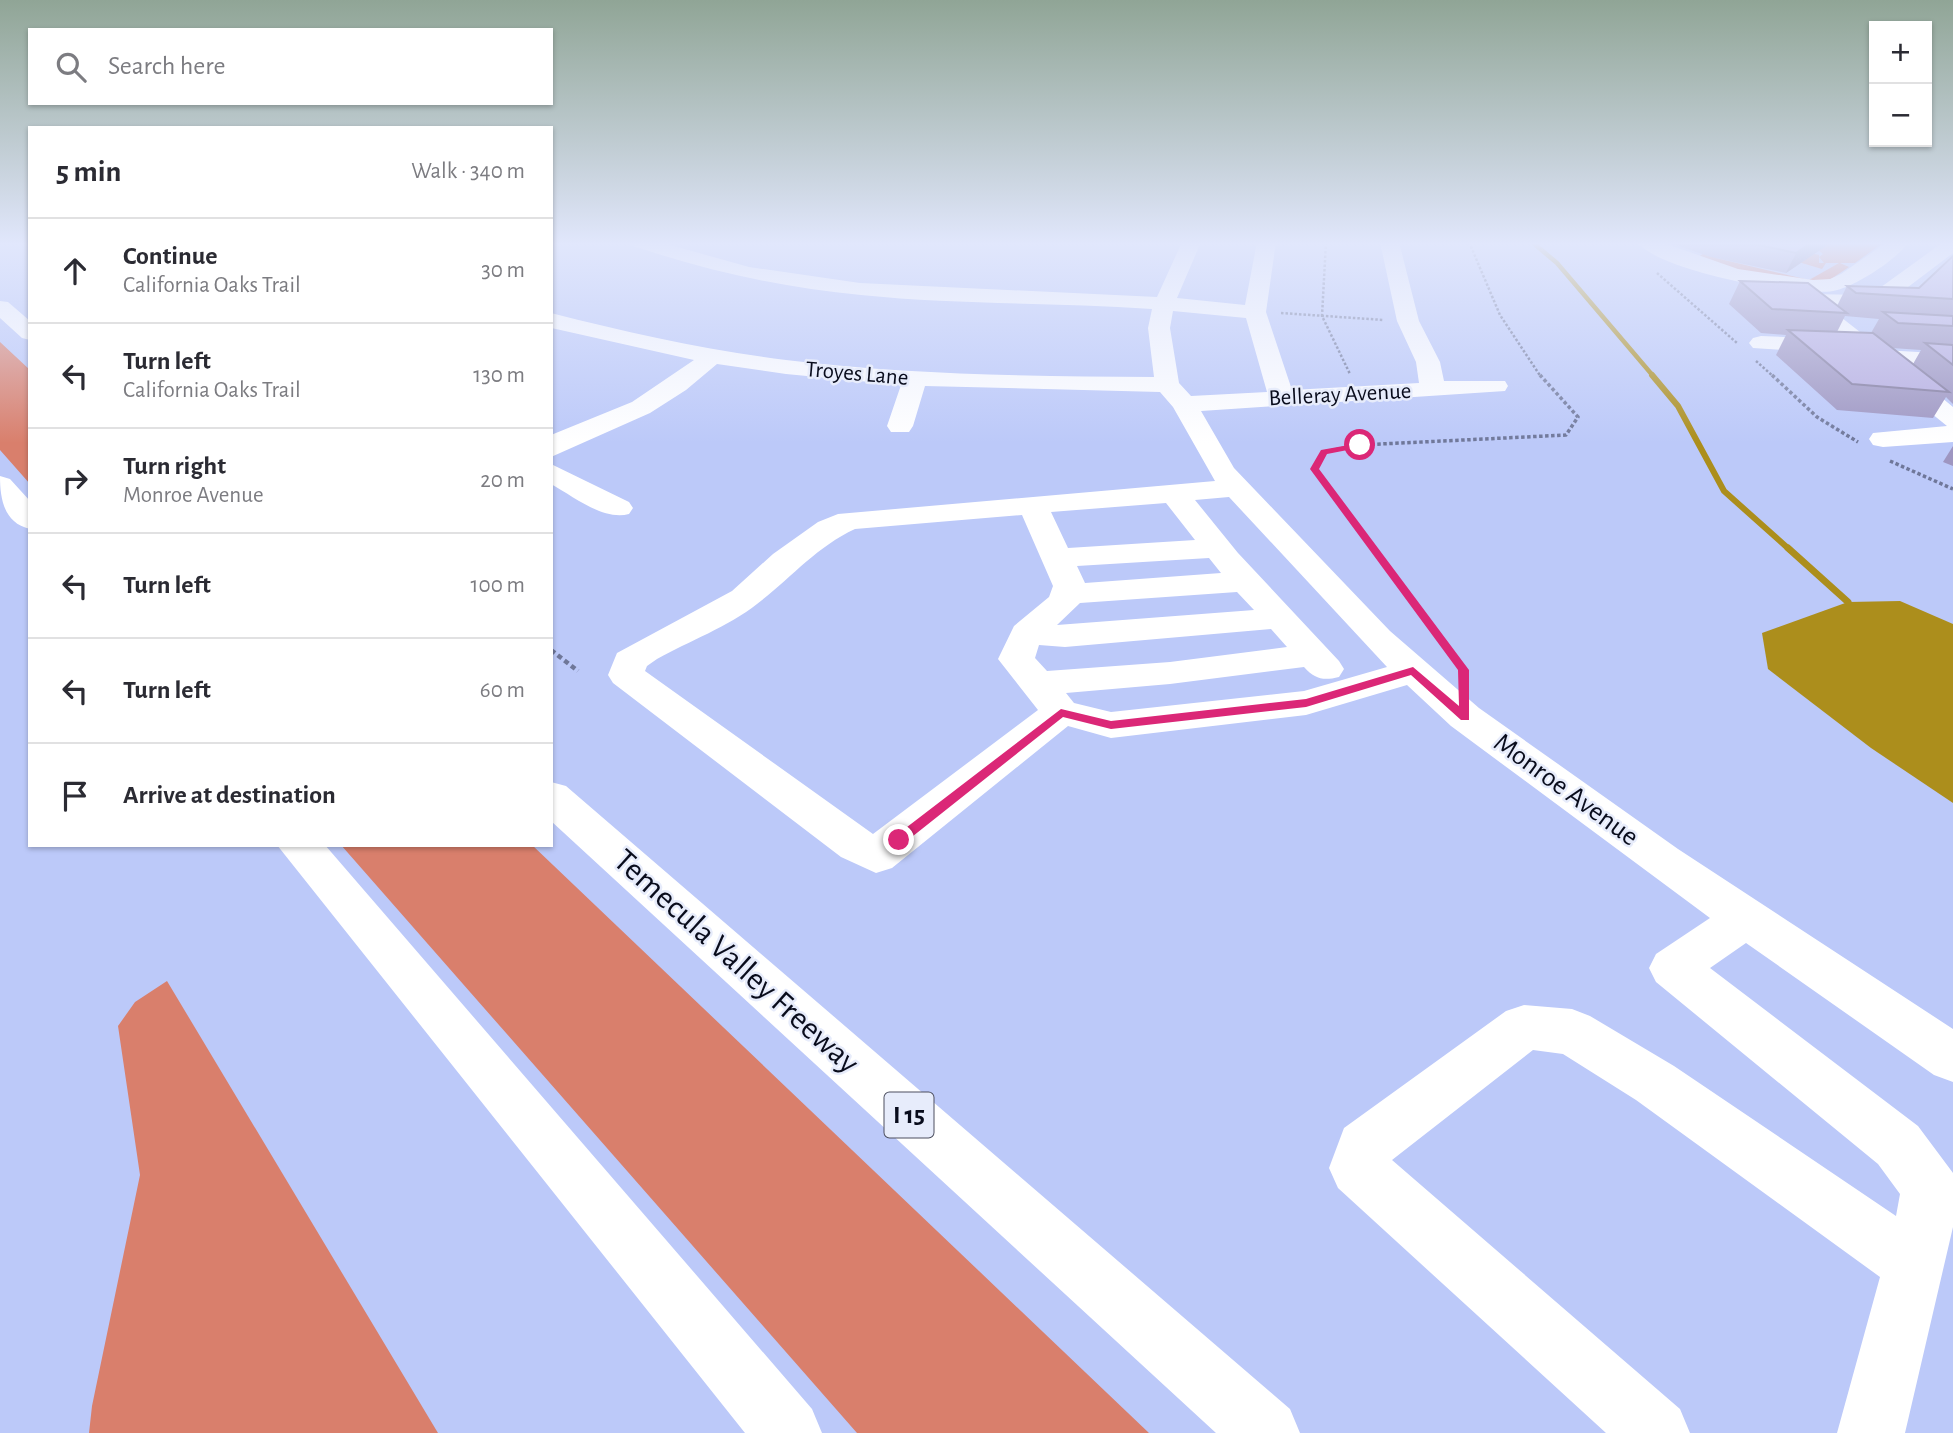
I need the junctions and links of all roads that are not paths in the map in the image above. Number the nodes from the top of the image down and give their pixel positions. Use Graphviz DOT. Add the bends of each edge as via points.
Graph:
graph roads {
  1 [pos="2,309"];
  2 [pos="1163,309"];
  3 [pos="1219,309"];
  4 [pos="1256,309"];
  5 [pos="1405,309"];
  6 [pos="1817,309"];
  7 [pos="1255,312"];
  8 [pos="553,322"];
  9 [pos="28,331"];
  10 [pos="1873,344"];
  11 [pos="1750,348"];
  12 [pos="711,357"];
  13 [pos="1953,361"];
  14 [pos="915,380"];
  15 [pos="1496,386"];
  16 [pos="1433,390"];
  17 [pos="1175,394"];
  18 [pos="1282,398"];
  19 [pos="1953,420"];
  20 [pos="900,426"];
  21 [pos="1953,434"];
  22 [pos="1874,446"];
  23 [pos="553,447"];
  24 [pos="553,473"];
  25 [pos="0,485"];
  26 [pos="1237,488"];
  27 [pos="1174,494"];
  28 [pos="1033,505"];
  29 [pos="618,508"];
  30 [pos="28,518"];
  31 [pos="1217,548"];
  32 [pos="1057,558"];
  33 [pos="1246,580"];
  34 [pos="1067,594"];
  35 [pos="1280,618"];
  36 [pos="1026,633"];
  37 [pos="1314,655"];
  38 [pos="1413,671"];
  39 [pos="1036,684"];
  40 [pos="1345,690"];
  41 [pos="1061,712"];
  42 [pos="553,799"];
  43 [pos="301,847"];
  44 [pos="1746,918"];
  45 [pos="1953,1058"];
  46 [pos="1914,1265"];
  47 [pos="788,1433"];
  48 [pos="1266,1433"];
  49 [pos="1656,1433"];
  50 [pos="1871,1433"];
  1 -- 9 [label="main road"];
  2 -- 17 [label="main road, Monroe Avenue" via="1159,328"];
  3 -- 7 [label="main road"];
  4 -- 7 [label="main road"];
  5 -- 16 [label="main road" via="1428,362"];
  6 -- 10 [label="main road"];
  7 -- 18 [label="main road"];
  8 -- 12 [label="main road, Troyes Lane"];
  10 -- 11 [label="main road"];
  10 -- 13 [label="main road"];
  10 -- 19 [label="main road"];
  12 -- 14 [label="main road, Troyes Lane"];
  12 -- 23 [label="main road" via="683,384 642,410"];
  14 -- 17 [label="main road, Troyes Lane"];
  14 -- 20 [label="main road"];
  15 -- 16 [label="main road, Belleray Avenue"];
  16 -- 18 [label="main road, Belleray Avenue"];
  17 -- 18 [label="main road, Belleray Avenue"];
  17 -- 26 [label="main road, Monroe Avenue" via="1222,472"];
  21 -- 22 [label="main road"];
  24 -- 29 [label="main road"];
  25 -- 30 [label="main road"];
  26 -- 27 [label="main road"];
  26 -- 38 [label="main road, Monroe Avenue"];
  27 -- 28 [label="main road"];
  27 -- 31 [label="main road"];
  28 -- 32 [label="main road"];
  28 -- 41 [label="main road" via="849,520 829,528 783,561 744,598 630,661 626,675 876,856"];
  31 -- 32 [label="main road"];
  31 -- 33 [label="main road"];
  32 -- 34 [label="main road" via="1070,586"];
  33 -- 34 [label="main road"];
  33 -- 35 [label="main road"];
  34 -- 36 [label="main road" via="1064,602"];
  35 -- 36 [label="main road" via="1065,636"];
  35 -- 37 [label="main road"];
  36 -- 39 [label="main road" via="1016,659"];
  37 -- 39 [label="main road"];
  37 -- 40 [label="main road"];
  38 -- 40 [label="main road"];
  38 -- 44 [label="main road, Monroe Avenue" via="1465,718"];
  39 -- 41 [label="main road"];
  40 -- 41 [label="main road" via="1306,703 1111,725"];
  42 -- 48 [label="main road, Temecula Valley Freeway / I 15"];
  43 -- 47 [label="main road"];
  44 -- 45 [label="main road, Monroe Avenue"];
  44 -- 46 [label="main road" via="1673,968 1898,1145 1930,1187"];
  46 -- 49 [label="main road" via="1631,1068 1572,1032 1524,1027 1364,1147 1358,1168"];
  46 -- 50 [label="main road"];
}
